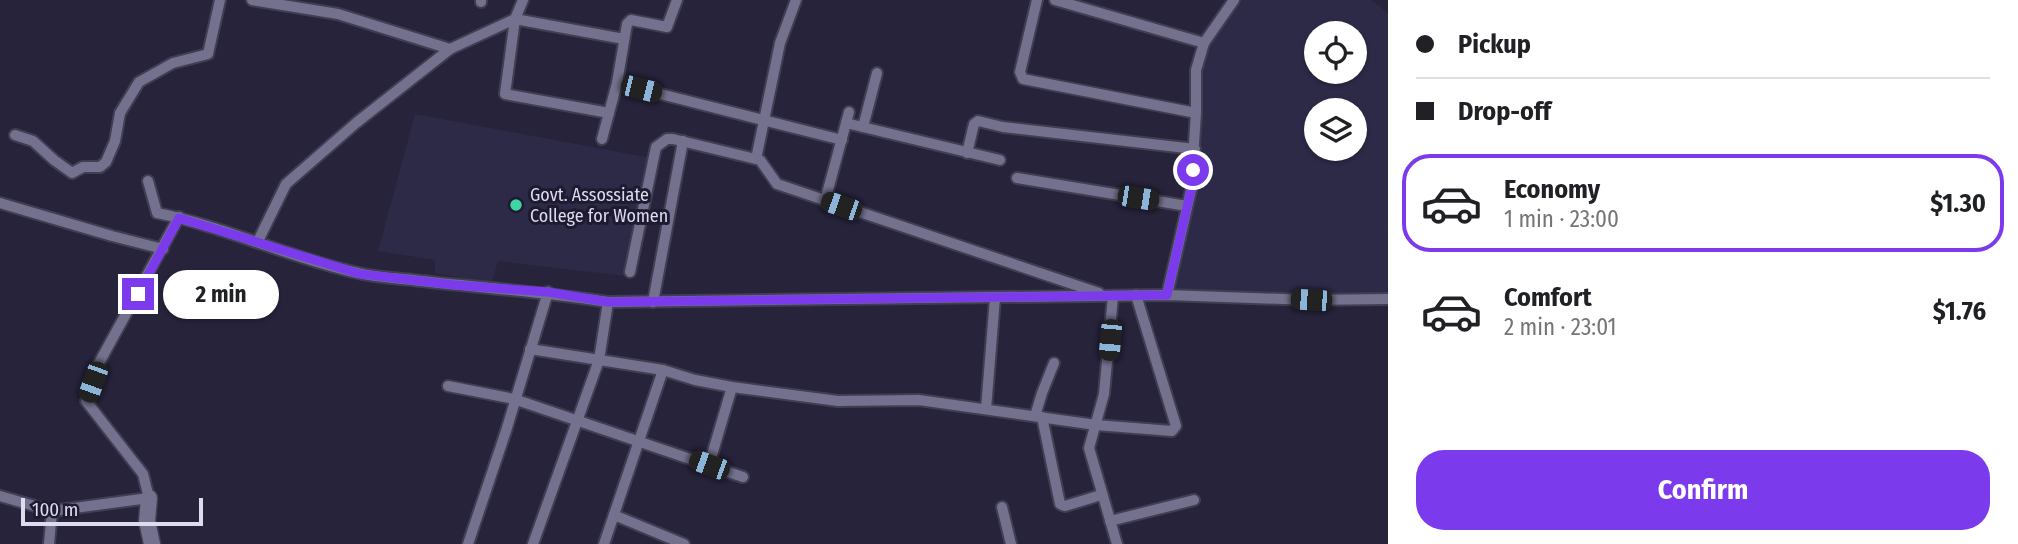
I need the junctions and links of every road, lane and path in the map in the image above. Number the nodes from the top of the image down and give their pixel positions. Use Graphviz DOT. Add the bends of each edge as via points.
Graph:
graph roads {
  1 [pos="220,0"];
  2 [pos="252,0"];
  3 [pos="523,0"];
  4 [pos="677,0"];
  5 [pos="796,0"];
  6 [pos="1037,0"];
  7 [pos="1055,0"];
  8 [pos="1234,0"];
  9 [pos="515,19"];
  10 [pos="624,39"];
  11 [pos="1204,43"];
  12 [pos="450,49"];
  13 [pos="877,73"];
  14 [pos="617,83"];
  15 [pos="610,113"];
  16 [pos="1196,113"];
  17 [pos="764,120"];
  18 [pos="863,127"];
  19 [pos="15,135"];
  20 [pos="602,139"];
  21 [pos="842,140"];
  22 [pos="683,141"];
  23 [pos="1195,149"];
  24 [pos="967,153"];
  25 [pos="756,159"];
  26 [pos="1000,160"];
  27 [pos="1017,178"];
  28 [pos="148,181"];
  29 [pos="825,201"];
  30 [pos="0,203"];
  31 [pos="1187,206"];
  32 [pos="179,218"];
  33 [pos="258,241"];
  34 [pos="163,249"];
  35 [pos="630,272"];
  36 [pos="548,292"];
  37 [pos="1136,295"];
  38 [pos="1167,295"];
  39 [pos="1111,296"];
  40 [pos="995,298"];
  41 [pos="1388,299"];
  42 [pos="608,302"];
  43 [pos="653,302"];
  44 [pos="530,349"];
  45 [pos="599,360"];
  46 [pos="1054,363"];
  47 [pos="663,370"];
  48 [pos="448,386"];
  49 [pos="732,387"];
  50 [pos="514,399"];
  51 [pos="986,409"];
  52 [pos="1039,416"];
  53 [pos="576,422"];
  54 [pos="1096,425"];
  55 [pos="640,440"];
  56 [pos="709,465"];
  57 [pos="743,477"];
  58 [pos="1101,495"];
  59 [pos="0,496"];
  60 [pos="149,498"];
  61 [pos="1194,500"];
  62 [pos="1002,507"];
  63 [pos="52,511"];
  64 [pos="614,515"];
  65 [pos="1110,521"];
  66 [pos="671,542"];
  67 [pos="49,544"];
  68 [pos="152,544"];
  69 [pos="468,544"];
  70 [pos="533,544"];
  71 [pos="604,544"];
  72 [pos="684,544"];
  73 [pos="1011,544"];
  74 [pos="1116,544"];
  1 -- 19 [label="street" via="208,54 173,63 139,82 120,113 115,141 100,167 83,167 72,173 33,141"];
  2 -- 12 [label="street" via="338,14"];
  3 -- 9 [label="street"];
  4 -- 10 [label="street" via="667,27 628,21"];
  5 -- 17 [label="street" via="780,43"];
  6 -- 16 [label="street" via="1020,72 1023,79"];
  7 -- 11 [label="street"];
  8 -- 11 [label="street"];
  9 -- 10 [label="street"];
  9 -- 12 [label="street"];
  9 -- 15 [label="street" via="505,94"];
  10 -- 14 [label="street"];
  11 -- 16 [label="street" via="1196,70"];
  12 -- 33 [label="street" via="286,184"];
  13 -- 18 [label="street"];
  14 -- 15 [label="street"];
  14 -- 17 [label="street"];
  15 -- 20 [label="street"];
  16 -- 23 [label="street"];
  17 -- 21 [label="street"];
  17 -- 25 [label="street"];
  18 -- 21 [label="street" via="848,117"];
  18 -- 24 [label="street"];
  21 -- 29 [label="street"];
  22 -- 25 [label="street"];
  22 -- 35 [label="street" via="667,139 656,147"];
  22 -- 43 [label="street"];
  23 -- 24 [label="street" via="978,121"];
  23 -- 31 [label="street"];
  24 -- 26 [label="street"];
  25 -- 29 [label="street" via="776,183"];
  27 -- 31 [label="street"];
  28 -- 32 [label="street" via="157,213"];
  29 -- 39 [label="street"];
  30 -- 34 [label="street"];
  31 -- 38 [label="street"];
  32 -- 33 [label="street"];
  32 -- 34 [label="street"];
  33 -- 36 [label="street" via="360,274"];
  34 -- 60 [label="street" via="99,363 86,401 144,474"];
  36 -- 42 [label="street"];
  36 -- 44 [label="street"];
  37 -- 38 [label="street"];
  37 -- 39 [label="street"];
  37 -- 54 [label="street" via="1176,426 1172,431"];
  38 -- 41 [label="street"];
  39 -- 40 [label="street"];
  39 -- 54 [label="street" via="1106,383"];
  40 -- 43 [label="street"];
  40 -- 51 [label="street"];
  42 -- 43 [label="street"];
  42 -- 45 [label="street"];
  44 -- 45 [label="street"];
  44 -- 50 [label="street"];
  45 -- 47 [label="street"];
  45 -- 53 [label="street"];
  46 -- 52 [label="street"];
  47 -- 49 [label="street"];
  47 -- 55 [label="street"];
  48 -- 50 [label="street"];
  49 -- 51 [label="street" via="838,401 919,400"];
  49 -- 56 [label="street"];
  50 -- 53 [label="street"];
  50 -- 69 [label="street"];
  51 -- 52 [label="street"];
  52 -- 54 [label="street"];
  52 -- 58 [label="street" via="1060,504"];
  53 -- 55 [label="street"];
  53 -- 70 [label="street"];
  54 -- 58 [label="street" via="1089,456"];
  55 -- 56 [label="street"];
  55 -- 64 [label="street"];
  56 -- 57 [label="street"];
  58 -- 65 [label="street"];
  59 -- 63 [label="street"];
  60 -- 63 [label="street"];
  60 -- 68 [label="street"];
  61 -- 65 [label="street"];
  62 -- 73 [label="street"];
  63 -- 67 [label="street"];
  64 -- 66 [label="street"];
  64 -- 71 [label="street"];
  65 -- 74 [label="street"];
  66 -- 72 [label="street"];
}
